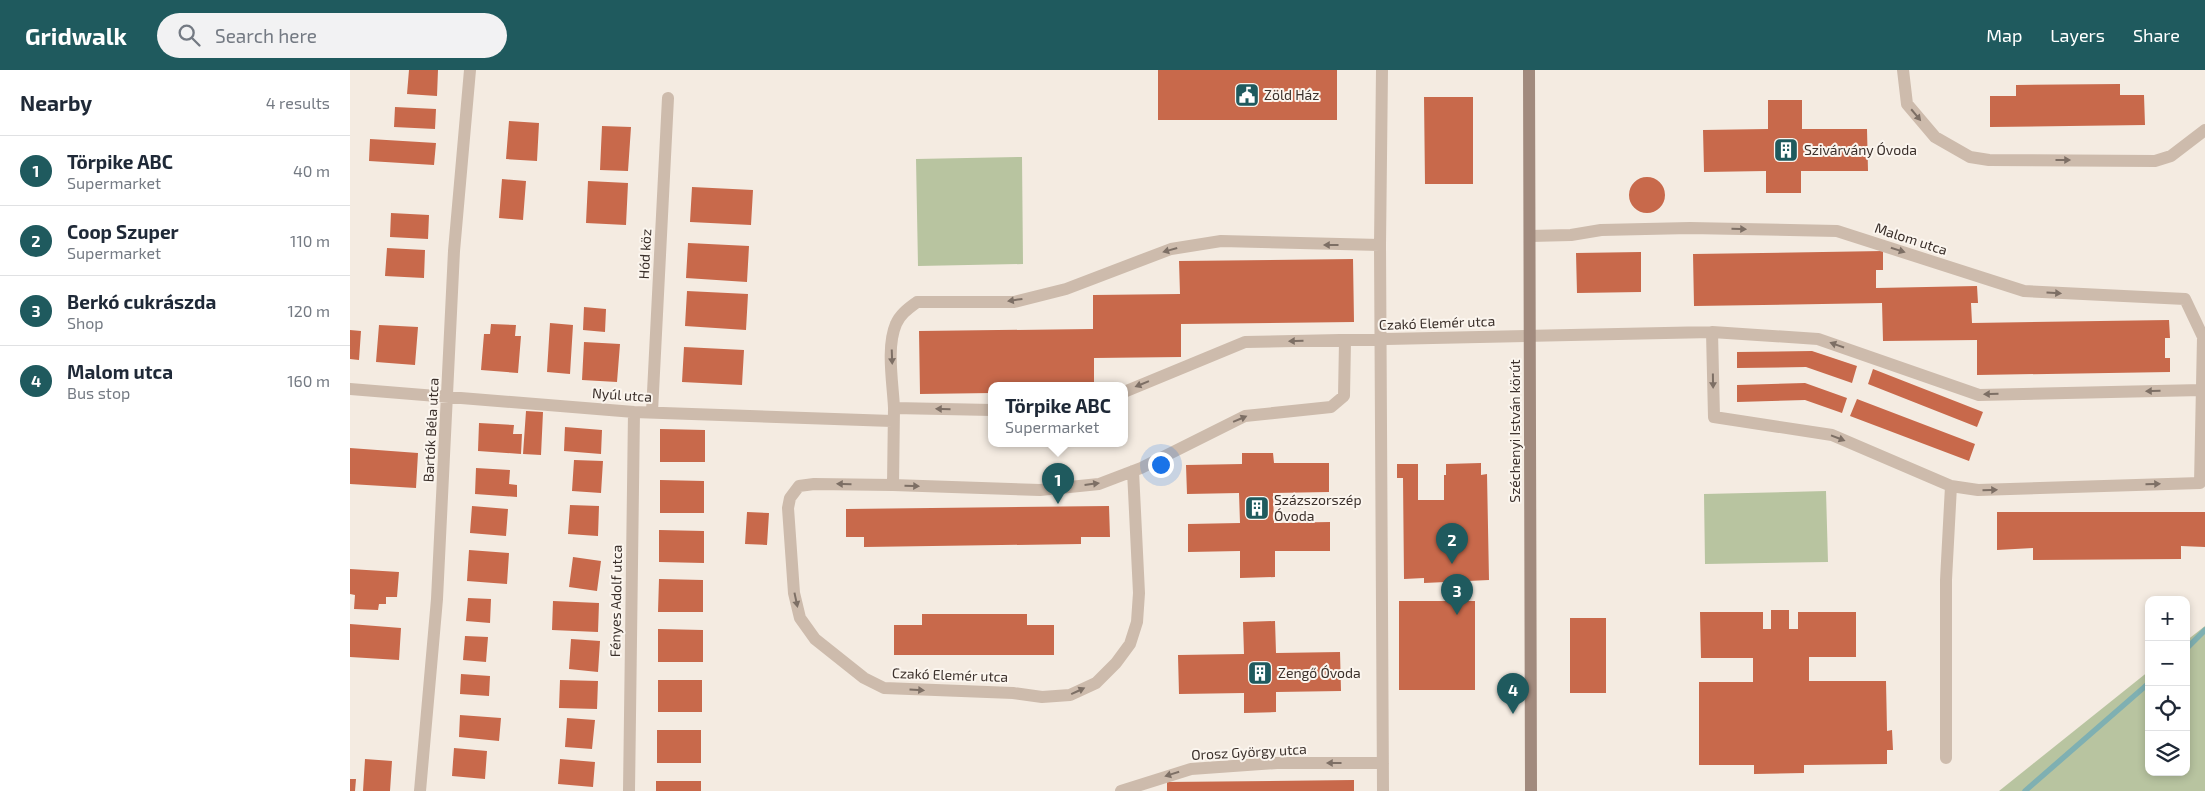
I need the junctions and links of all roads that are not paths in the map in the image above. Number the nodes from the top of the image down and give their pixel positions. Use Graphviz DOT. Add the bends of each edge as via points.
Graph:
graph roads {
  1 [pos="470,70"];
  2 [pos="1382,70"];
  3 [pos="1529,70"];
  4 [pos="1903,70"];
  5 [pos="668,98"];
  6 [pos="2205,130"];
  7 [pos="1530,236"];
  8 [pos="1380,245"];
  9 [pos="1712,332"];
  10 [pos="1530,336"];
  11 [pos="1345,340"];
  12 [pos="1380,340"];
  13 [pos="350,388"];
  14 [pos="1128,390"];
  15 [pos="2202,390"];
  16 [pos="447,397"];
  17 [pos="988,410"];
  18 [pos="634,412"];
  19 [pos="652,412"];
  20 [pos="893,415"];
  21 [pos="1133,471"];
  22 [pos="893,485"];
  23 [pos="1951,486"];
  24 [pos="1946,758"];
  25 [pos="1383,763"];
  26 [pos="420,791"];
  27 [pos="629,791"];
  28 [pos="1121,791"];
  29 [pos="1383,791"];
  30 [pos="1531,791"];
  1 -- 16 [label="street, Bartók Béla utca" via="454,251"];
  2 -- 8 [label="street"];
  3 -- 7 [label="street, Széchenyi István körút"];
  4 -- 6 [label="street, one-way" via="1907,104 1935,137 1970,157 1989,160 2155,160 2171,156"];
  5 -- 19 [label="street, Hód köz"];
  7 -- 10 [label="street, Széchenyi István körút"];
  7 -- 15 [label="street, Malom utca, one-way" via="1690,228 1837,231 2024,291 2185,298 2203,337"];
  8 -- 12 [label="street"];
  8 -- 20 [label="street, one-way" via="1221,241 1171,249 1066,289 1014,302 918,302 896,323 891,341"];
  9 -- 10 [label="street"];
  15 -- 9 [label="street, one-way" via="1979,395 1818,339"];
  9 -- 23 [label="street, Malom utca, one-way" via="1714,417 1832,435"];
  10 -- 12 [label="street, Czakó Elemér utca"];
  10 -- 30 [label="street, Széchenyi István körút"];
  11 -- 12 [label="street, Czakó Elemér utca"];
  11 -- 14 [label="street, Czakó Elemér utca, one-way" via="1245,342"];
  21 -- 11 [label="street, Czakó Elemér utca, one-way" via="1245,416 1331,407 1344,396"];
  12 -- 25 [label="street"];
  13 -- 16 [label="street, Nyúl utca"];
  23 -- 15 [label="street, Malom utca, one-way" via="1978,490 2200,483"];
  16 -- 18 [label="street, Nyúl utca"];
  16 -- 26 [label="street, Bartók Béla utca" via="437,599"];
  17 -- 20 [label="street, one-way"];
  18 -- 19 [label="street, Nyúl utca"];
  18 -- 27 [label="street, Fényes Adolf utca"];
  19 -- 20 [label="street, Nyúl utca"];
  20 -- 22 [label="street"];
  22 -- 21 [label="street, Czakó Elemér utca, one-way" via="1040,490 1098,484"];
  22 -- 21 [label="street, Czakó Elemér utca, one-way" via="814,484 799,486 790,498 794,593 800,618 815,638 864,678 884,688 1070,695 1096,683 1116,663 1130,644 1137,622 1139,593"];
  23 -- 24 [label="street" via="1946,580"];
  25 -- 28 [label="street, Orosz György utca, one-way" via="1191,769"];
  25 -- 29 [label="street"];
}
